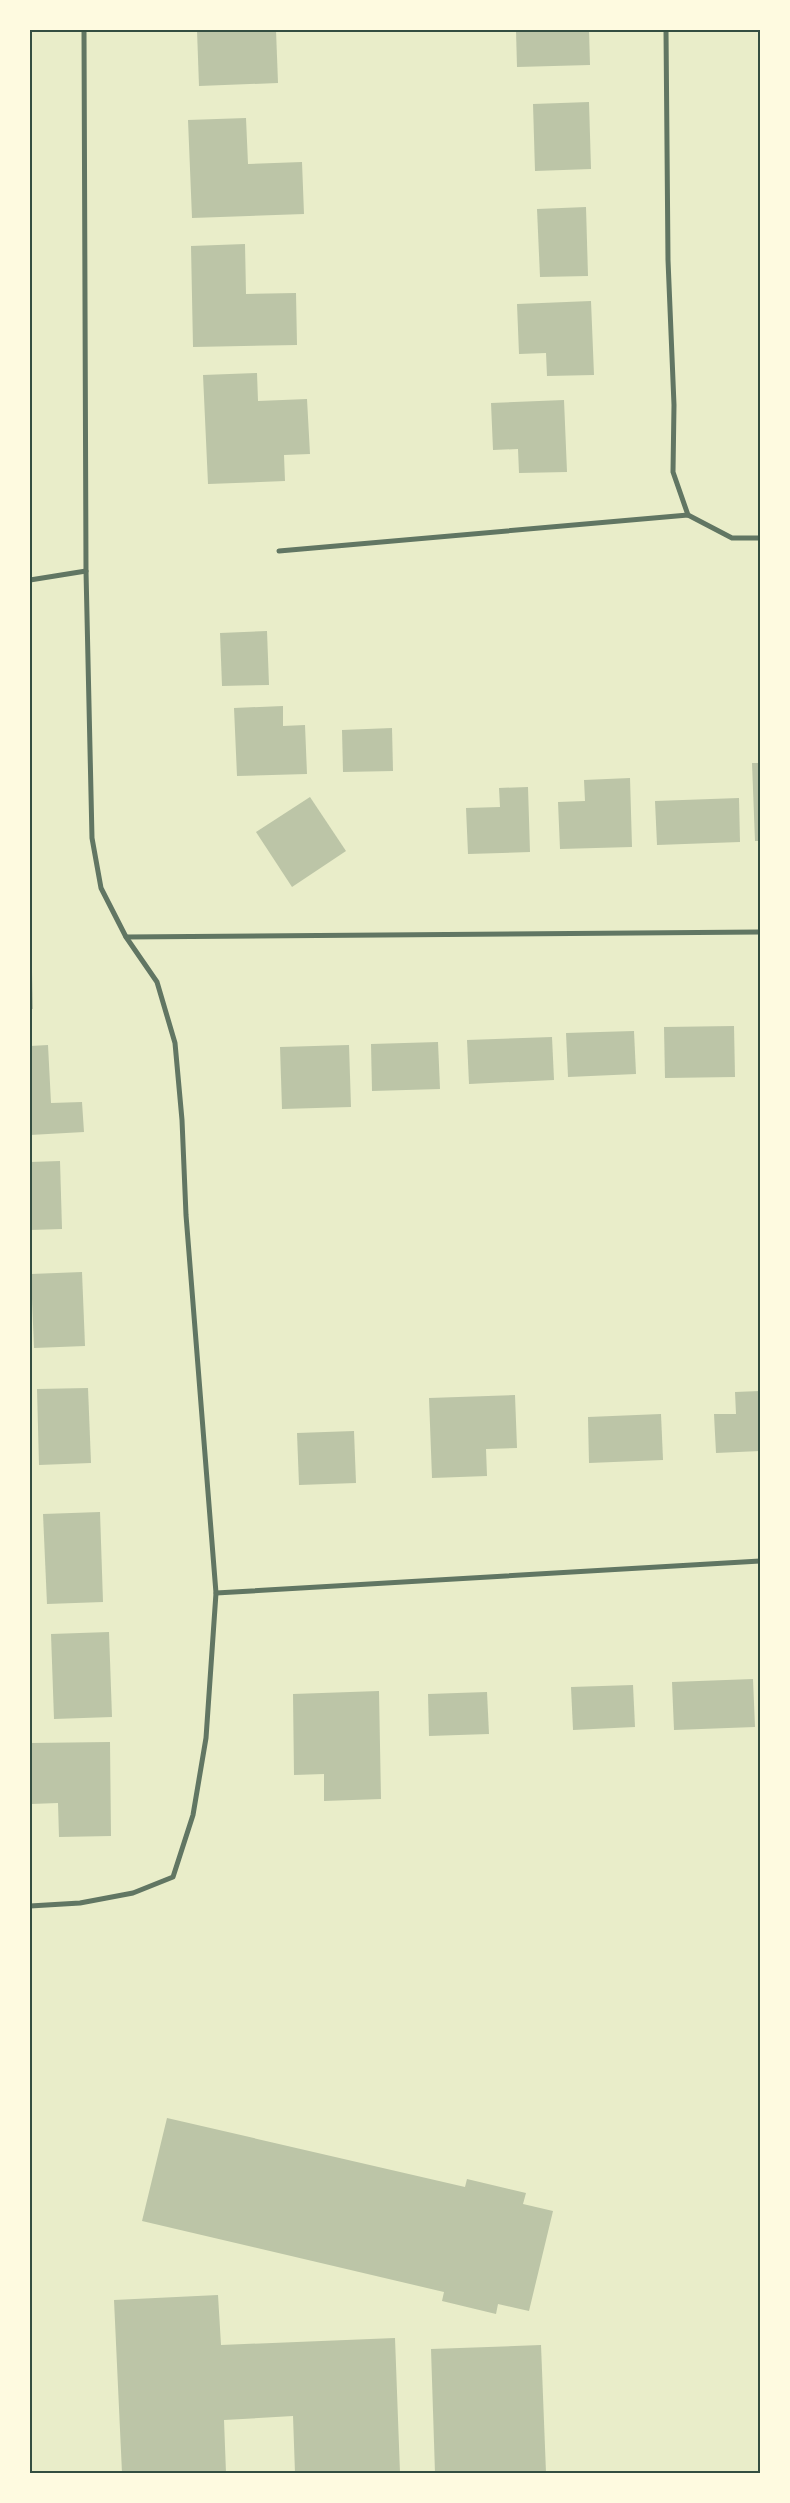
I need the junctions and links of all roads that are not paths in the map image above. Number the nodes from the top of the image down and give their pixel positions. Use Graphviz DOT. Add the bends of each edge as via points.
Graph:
graph roads {
  1 [pos="84,30"];
  2 [pos="666,30"];
  3 [pos="688,515"];
  4 [pos="760,538"];
  5 [pos="279,551"];
  6 [pos="86,571"];
  7 [pos="30,580"];
  8 [pos="760,932"];
  9 [pos="126,937"];
  10 [pos="760,1561"];
  11 [pos="216,1593"];
  12 [pos="30,1906"];
  1 -- 6 [label="street"];
  2 -- 3 [label="street" via="673,472"];
  3 -- 4 [label="street" via="732,538"];
  3 -- 5 [label="street"];
  6 -- 7 [label="street"];
  6 -- 9 [label="street" via="92,838 101,888"];
  8 -- 9 [label="street"];
  9 -- 11 [label="street" via="157,982 175,1043"];
  10 -- 11 [label="street"];
  11 -- 12 [label="street" via="206,1738 193,1815 174,1877 133,1893"];
}
